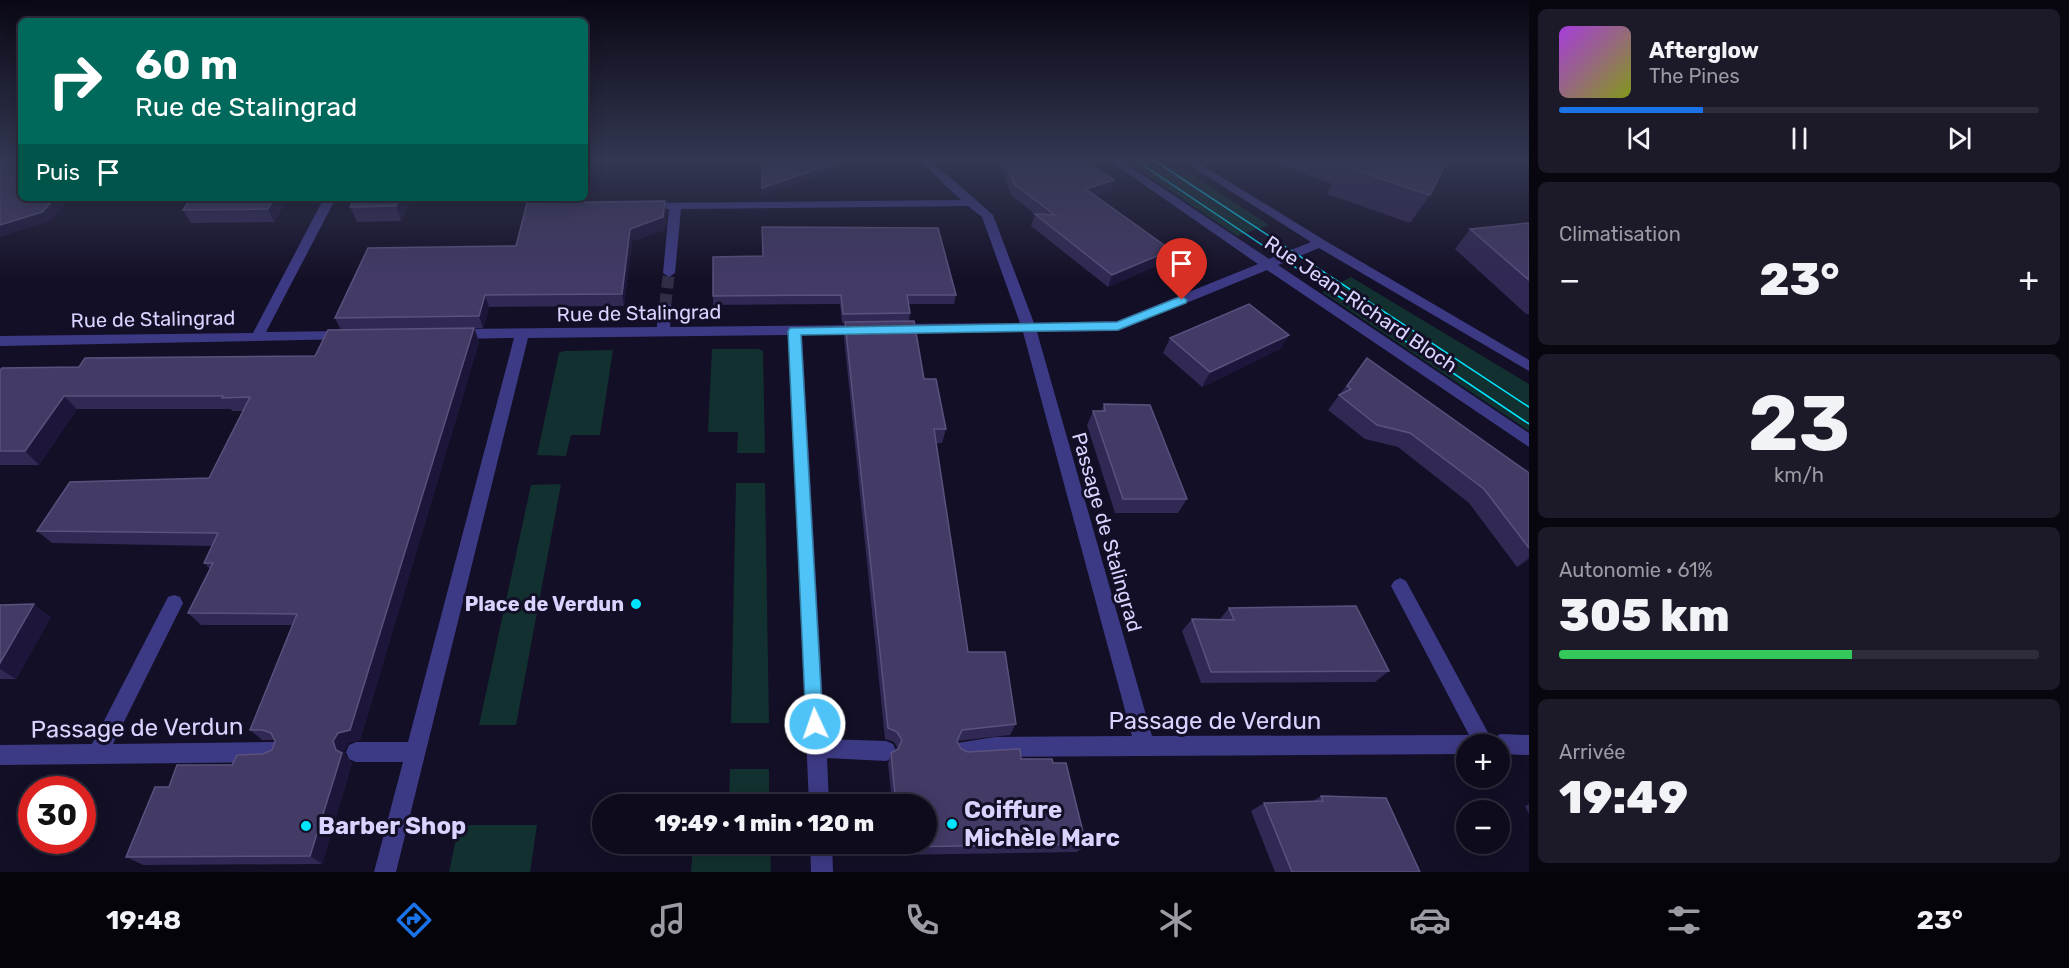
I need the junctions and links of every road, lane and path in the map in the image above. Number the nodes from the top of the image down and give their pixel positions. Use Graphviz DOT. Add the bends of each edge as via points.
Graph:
graph roads {
  1 [pos="967,200"];
  2 [pos="1172,200"];
  3 [pos="1250,200"];
  4 [pos="328,201"];
  5 [pos="538,201"];
  6 [pos="971,203"];
  7 [pos="569,205"];
  8 [pos="628,206"];
  9 [pos="675,207"];
  10 [pos="1320,243"];
  11 [pos="1267,265"];
  12 [pos="669,273"];
  13 [pos="665,306"];
  14 [pos="1029,327"];
  15 [pos="795,331"];
  16 [pos="663,333"];
  17 [pos="442,334"];
  18 [pos="522,334"];
  19 [pos="361,335"];
  20 [pos="257,337"];
  21 [pos="0,342"];
  22 [pos="1529,366"];
  23 [pos="1529,441"];
  24 [pos="1400,586"];
  25 [pos="174,603"];
  26 [pos="1479,734"];
  27 [pos="1456,744"];
  28 [pos="1510,744"];
  29 [pos="1529,745"];
  30 [pos="1145,747"];
  31 [pos="816,748"];
  32 [pos="964,750"];
  33 [pos="886,751"];
  34 [pos="275,752"];
  35 [pos="356,752"];
  36 [pos="416,752"];
  37 [pos="98,753"];
  38 [pos="0,755"];
  39 [pos="818,794"];
  40 [pos="821,854"];
  41 [pos="385,872"];
  42 [pos="822,872"];
  1 -- 6 [label="street, Passage de Stalingrad"];
  2 -- 11 [label="street, Rue Jean-Richard Bloch"];
  3 -- 10 [label="street, Rue Jean-Richard Bloch"];
  4 -- 20 [label="street"];
  5 -- 7 [label="street"];
  6 -- 9 [label="street"];
  6 -- 14 [label="street, Passage de Stalingrad" via="987,215"];
  8 -- 9 [label="street"];
  9 -- 12 [label="street"];
  10 -- 11 [label="street, Rue de Stalingrad"];
  10 -- 22 [label="street, Rue Jean-Richard Bloch"];
  11 -- 14 [label="street, Rue de Stalingrad" via="1118,326"];
  11 -- 23 [label="street, Rue Jean-Richard Bloch"];
  13 -- 16 [label="street"];
  14 -- 15 [label="street, Rue de Stalingrad"];
  14 -- 30 [label="street, Passage de Stalingrad"];
  15 -- 16 [label="street, Rue de Stalingrad"];
  15 -- 31 [label="street"];
  16 -- 18 [label="street, Rue de Stalingrad"];
  17 -- 18 [label="street, Rue de Stalingrad"];
  18 -- 36 [label="street"];
  19 -- 20 [label="street, Rue de Stalingrad"];
  20 -- 21 [label="street, Rue de Stalingrad"];
  24 -- 26 [label="street"];
  25 -- 37 [label="street"];
  27 -- 30 [label="street, Passage de Verdun"];
  28 -- 29 [label="street"];
  30 -- 32 [label="street, Passage de Verdun"];
  31 -- 33 [label="street"];
  31 -- 39 [label="street"];
  34 -- 37 [label="street, Passage de Verdun"];
  35 -- 36 [label="street"];
  36 -- 41 [label="street"];
  37 -- 38 [label="street, Passage de Verdun"];
  40 -- 42 [label="street"];
}
